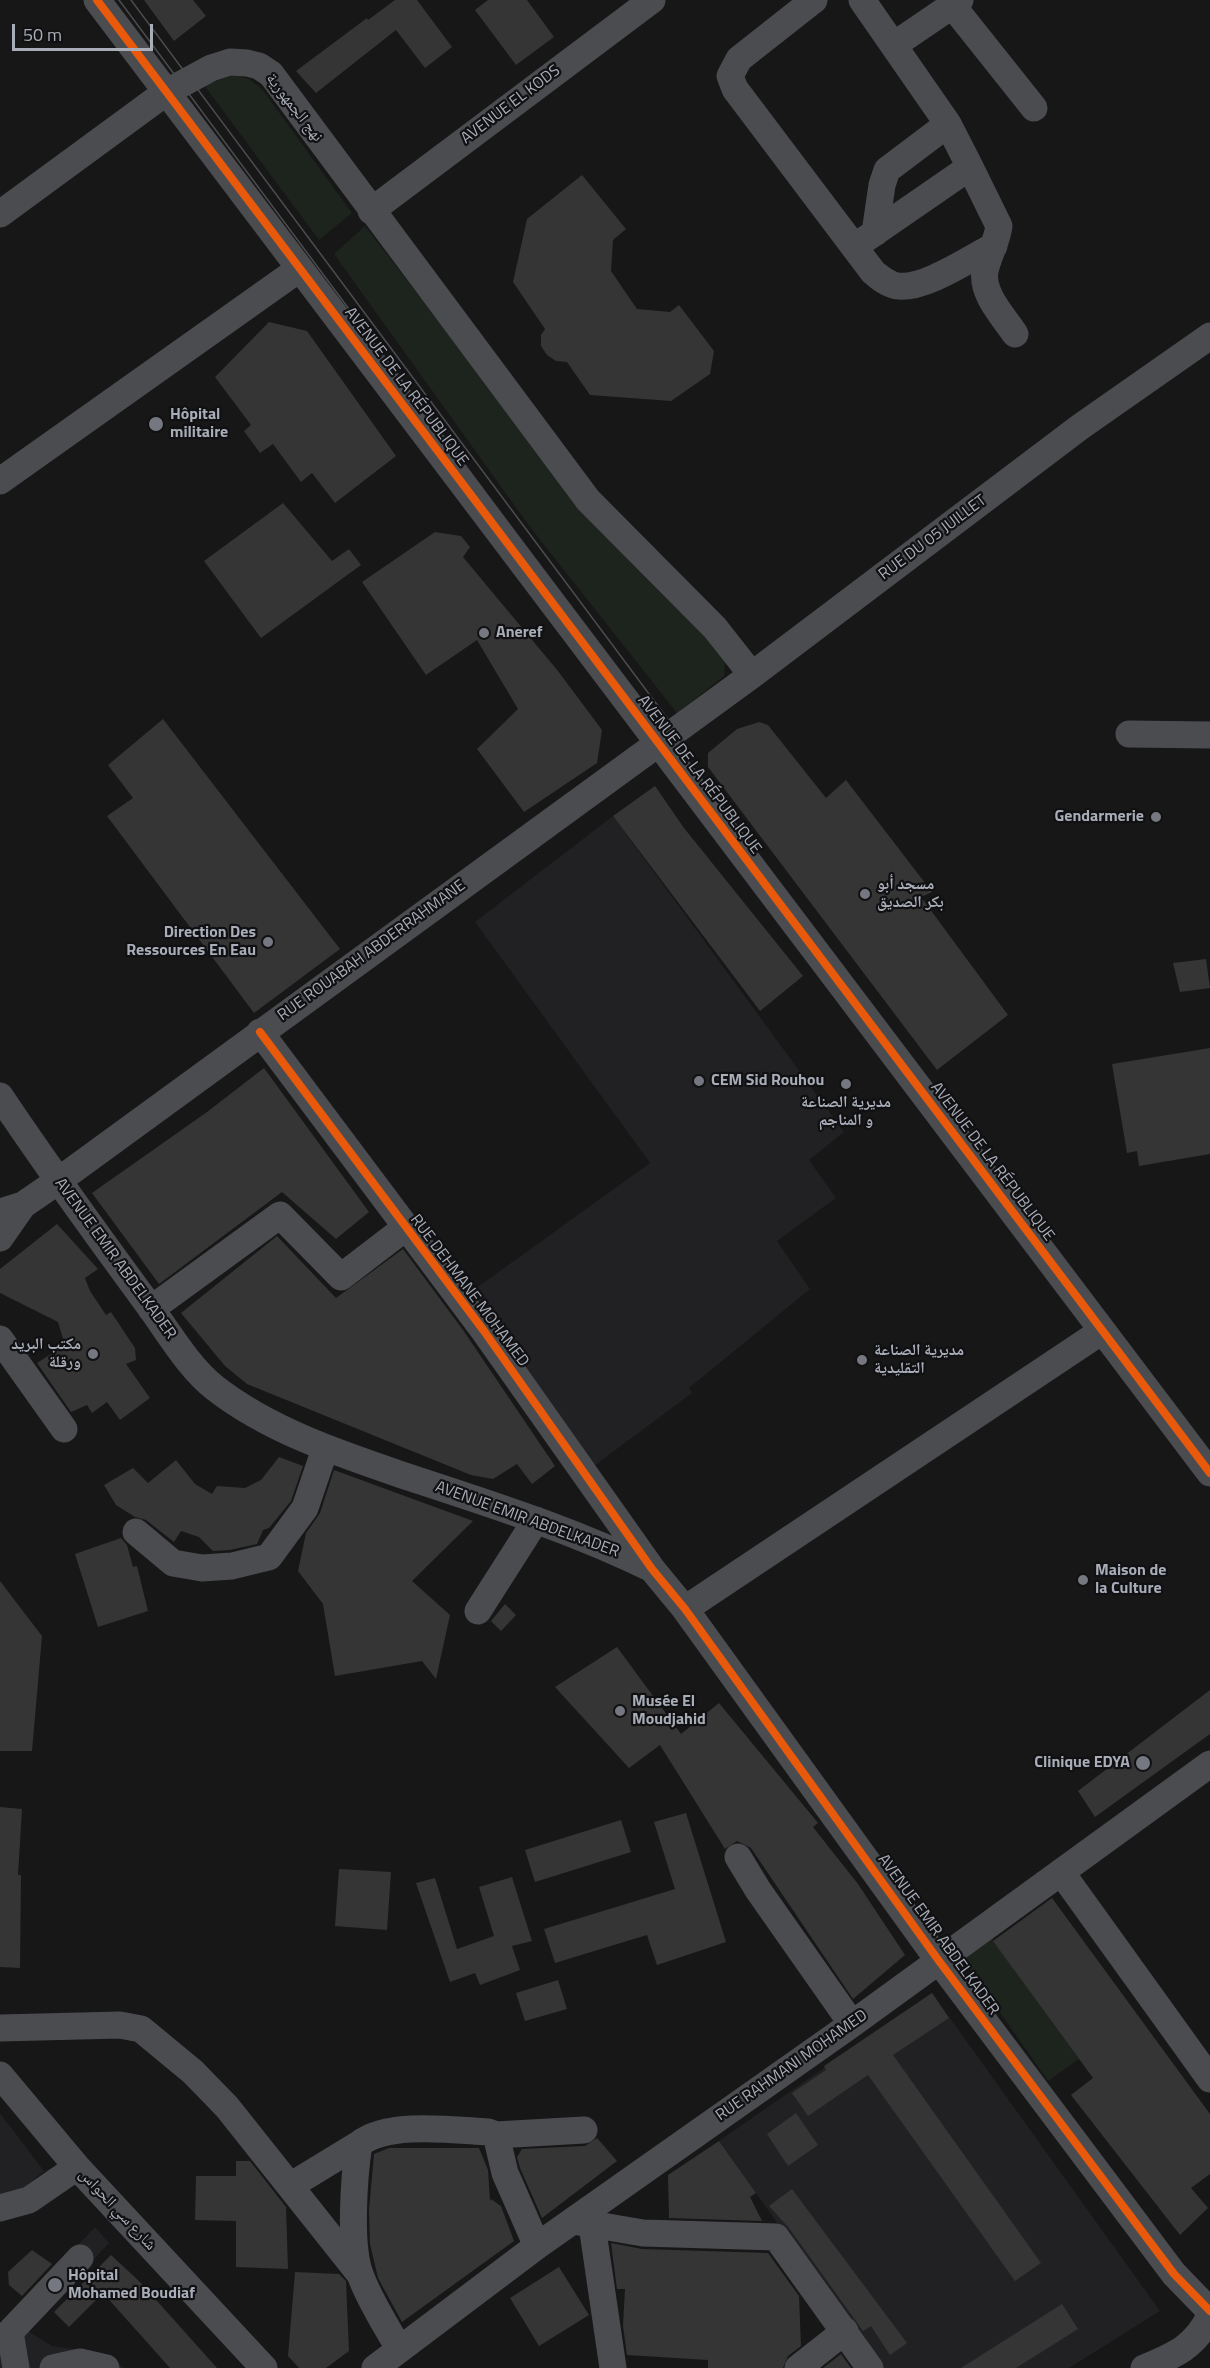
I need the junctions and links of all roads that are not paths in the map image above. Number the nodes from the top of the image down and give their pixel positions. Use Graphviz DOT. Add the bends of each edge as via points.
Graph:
graph roads {
  1 [pos="97,0"];
  2 [pos="652,0"];
  3 [pos="814,0"];
  4 [pos="862,0"];
  5 [pos="956,3"];
  6 [pos="894,45"];
  7 [pos="165,93"];
  8 [pos="1034,108"];
  9 [pos="948,124"];
  10 [pos="970,167"];
  11 [pos="371,211"];
  12 [pos="0,214"];
  13 [pos="864,240"];
  14 [pos="994,246"];
  15 [pos="299,269"];
  16 [pos="1015,334"];
  17 [pos="1210,336"];
  18 [pos="0,481"];
  19 [pos="752,675"];
  20 [pos="1129,734"];
  21 [pos="1210,735"];
  22 [pos="657,742"];
  23 [pos="260,1032"];
  24 [pos="0,1096"];
  25 [pos="58,1181"];
  26 [pos="12,1209"];
  27 [pos="405,1228"];
  28 [pos="0,1238"];
  29 [pos="151,1309"];
  30 [pos="1102,1331"];
  31 [pos="0,1339"];
  32 [pos="64,1429"];
  33 [pos="324,1449"];
  34 [pos="1210,1473"];
  35 [pos="536,1520"];
  36 [pos="136,1532"];
  37 [pos="652,1569"];
  38 [pos="685,1609"];
  39 [pos="478,1611"];
  40 [pos="1210,1765"];
  41 [pos="738,1857"];
  42 [pos="1061,1872"];
  43 [pos="939,1961"];
  44 [pos="852,2024"];
  45 [pos="0,2028"];
  46 [pos="0,2075"];
  47 [pos="1210,2079"];
  48 [pos="584,2130"];
  49 [pos="496,2135"];
  50 [pos="358,2144"];
  51 [pos="76,2167"];
  52 [pos="290,2186"];
  53 [pos="0,2208"];
  54 [pos="583,2223"];
  55 [pos="537,2246"];
  56 [pos="80,2258"];
  57 [pos="360,2274"];
  58 [pos="1210,2311"];
  59 [pos="1210,2316"];
  60 [pos="844,2331"];
  61 [pos="399,2349"];
  62 [pos="16,2368"];
  63 [pos="53,2368"];
  64 [pos="106,2368"];
  65 [pos="264,2368"];
  66 [pos="375,2368"];
  67 [pos="613,2368"];
  68 [pos="798,2368"];
  69 [pos="870,2368"];
  70 [pos="1144,2368"];
  1 -- 7 [label="street"];
  2 -- 11 [label="street, AVENUE EL KODS"];
  3 -- 13 [label="street" via="739,59 730,76 735,89"];
  4 -- 6 [label="street"];
  5 -- 6 [label="street"];
  5 -- 8 [label="street"];
  6 -- 9 [label="street"];
  7 -- 11 [label="street, نهج الجمهورية" via="230,62 259,66 271,74"];
  7 -- 12 [label="street, نهج الجمهورية"];
  7 -- 15 [label="street, AVENUE DE LA RÉPUBLIQUE"];
  9 -- 10 [label="street"];
  9 -- 13 [label="street" via="887,170"];
  10 -- 13 [label="street"];
  10 -- 14 [label="street" via="999,226"];
  11 -- 19 [label="street, نهج الجمهورية" via="588,500 715,628"];
  13 -- 14 [label="street" via="873,272 898,286 917,285"];
  14 -- 16 [label="street" via="984,282"];
  15 -- 18 [label="street"];
  15 -- 22 [label="street, AVENUE DE LA RÉPUBLIQUE"];
  17 -- 19 [label="street, RUE DU 05 JUILLET" via="1080,427"];
  19 -- 22 [label="street, RUE DU 05 JUILLET"];
  20 -- 21 [label="street"];
  22 -- 23 [label="street, RUE ROUABAH ABDERRAHMANE"];
  22 -- 30 [label="street, AVENUE DE LA RÉPUBLIQUE"];
  23 -- 25 [label="street, RUE ROUABAH ABDERRAHMANE"];
  23 -- 27 [label="street, RUE DEHMANE MOHAMED"];
  24 -- 25 [label="street, AVENUE EMIR ABDELKADER"];
  25 -- 26 [label="street, RUE ROUABAH ABDERRAHMANE"];
  25 -- 29 [label="street, AVENUE EMIR ABDELKADER"];
  26 -- 28 [label="street"];
  27 -- 29 [label="street" via="341,1277 280,1215"];
  27 -- 37 [label="street, RUE DEHMANE MOHAMED" via="484,1330"];
  29 -- 33 [label="street, AVENUE EMIR ABDELKADER" via="213,1387"];
  30 -- 34 [label="street, AVENUE DE LA RÉPUBLIQUE"];
  30 -- 38 [label="street"];
  31 -- 32 [label="street"];
  33 -- 35 [label="street, AVENUE EMIR ABDELKADER"];
  33 -- 36 [label="street" via="305,1508 269,1557 202,1568 173,1563"];
  35 -- 37 [label="street, AVENUE EMIR ABDELKADER"];
  35 -- 39 [label="street"];
  37 -- 38 [label="street, AVENUE EMIR ABDELKADER"];
  38 -- 43 [label="street, AVENUE EMIR ABDELKADER"];
  40 -- 42 [label="street, RUE RAHMANI MOHAMED"];
  41 -- 44 [label="street"];
  42 -- 43 [label="street, RUE RAHMANI MOHAMED"];
  42 -- 47 [label="street"];
  43 -- 44 [label="street, RUE RAHMANI MOHAMED"];
  43 -- 58 [label="street, AVENUE EMIR ABDELKADER" via="1174,2274"];
  44 -- 54 [label="street, RUE RAHMANI MOHAMED"];
  45 -- 52 [label="street" via="120,2025 141,2029 210,2089"];
  46 -- 51 [label="street, شارع سي الحواس"];
  48 -- 49 [label="street"];
  49 -- 50 [label="street" via="397,2131 374,2134"];
  49 -- 55 [label="street" via="505,2173"];
  50 -- 52 [label="street"];
  50 -- 57 [label="street" via="355,2246"];
  51 -- 53 [label="street" via="29,2200"];
  51 -- 65 [label="street, شارع سي الحواس"];
  52 -- 57 [label="street"];
  54 -- 55 [label="street, RUE RAHMANI MOHAMED"];
  54 -- 60 [label="street" via="644,2233 776,2237"];
  54 -- 67 [label="street"];
  55 -- 61 [label="street, RUE RAHMANI MOHAMED"];
  56 -- 62 [label="street" via="10,2332"];
  57 -- 61 [label="street"];
  59 -- 70 [label="street" via="1201,2335 1184,2349"];
  60 -- 68 [label="street"];
  60 -- 69 [label="street"];
  61 -- 66 [label="street, RUE RAHMANI MOHAMED"];
  63 -- 64 [label="street" via="80,2362"];
}
